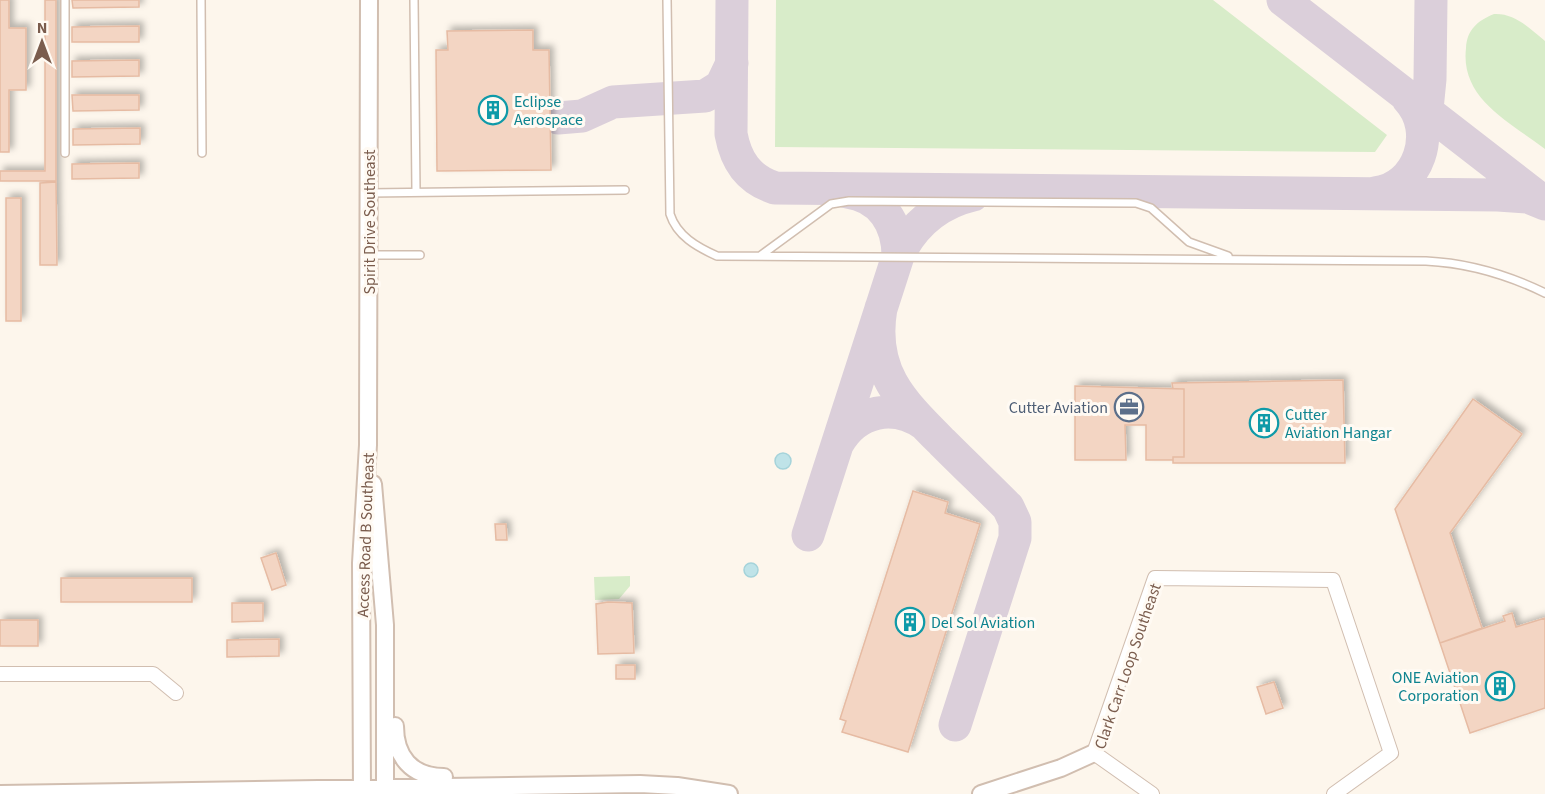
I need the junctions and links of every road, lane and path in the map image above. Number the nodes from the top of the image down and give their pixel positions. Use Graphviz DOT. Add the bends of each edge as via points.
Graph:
graph roads {
  1 [pos="65,0"];
  2 [pos="201,0"];
  3 [pos="369,0"];
  4 [pos="414,0"];
  5 [pos="667,0"];
  6 [pos="65,153"];
  7 [pos="202,153"];
  8 [pos="625,190"];
  9 [pos="416,191"];
  10 [pos="369,193"];
  11 [pos="369,255"];
  12 [pos="420,255"];
  13 [pos="752,258"];
  14 [pos="1254,260"];
  15 [pos="1545,294"];
  16 [pos="368,445"];
  17 [pos="385,625"];
  18 [pos="0,674"];
  19 [pos="176,693"];
  20 [pos="1094,753"];
  21 [pos="521,785"];
  22 [pos="362,790"];
  23 [pos="385,790"];
  24 [pos="677,790"];
  25 [pos="0,794"];
  26 [pos="729,794"];
  27 [pos="981,794"];
  28 [pos="1152,794"];
  29 [pos="1334,794"];
  1 -- 6 [label="lane"];
  2 -- 7 [label="lane"];
  3 -- 10 [label="street, Spirit Drive Southeast"];
  4 -- 9 [label="lane"];
  5 -- 13 [label="lane" via="672,221 693,244 711,253"];
  8 -- 9 [label="lane"];
  9 -- 10 [label="lane"];
  10 -- 11 [label="street, Spirit Drive Southeast"];
  11 -- 12 [label="lane"];
  11 -- 16 [label="street, Spirit Drive Southeast"];
  13 -- 14 [label="lane"];
  13 -- 14 [label="lane" via="770,251 831,204 849,201 1136,203 1151,208 1197,246"];
  14 -- 15 [label="lane" via="1444,262 1500,274"];
  16 -- 17 [label="street, Access Road B Southeast"];
  16 -- 22 [label="street, Access Road B Southeast" via="361,563"];
  17 -- 21 [label="street" via="394,657 395,741 402,759 428,776 499,776"];
  17 -- 23 [label="street, Access Road B Southeast"];
  18 -- 19 [label="street" via="153,674"];
  20 -- 27 [label="street"];
  20 -- 28 [label="street, Clark Carr Loop Southeast"];
  20 -- 29 [label="street, Clark Carr Loop Southeast" via="1155,578 1333,580 1391,753"];
  21 -- 23 [label="street"];
  21 -- 24 [label="street"];
  22 -- 23 [label="street"];
  22 -- 25 [label="street"];
  24 -- 26 [label="street"];
}
